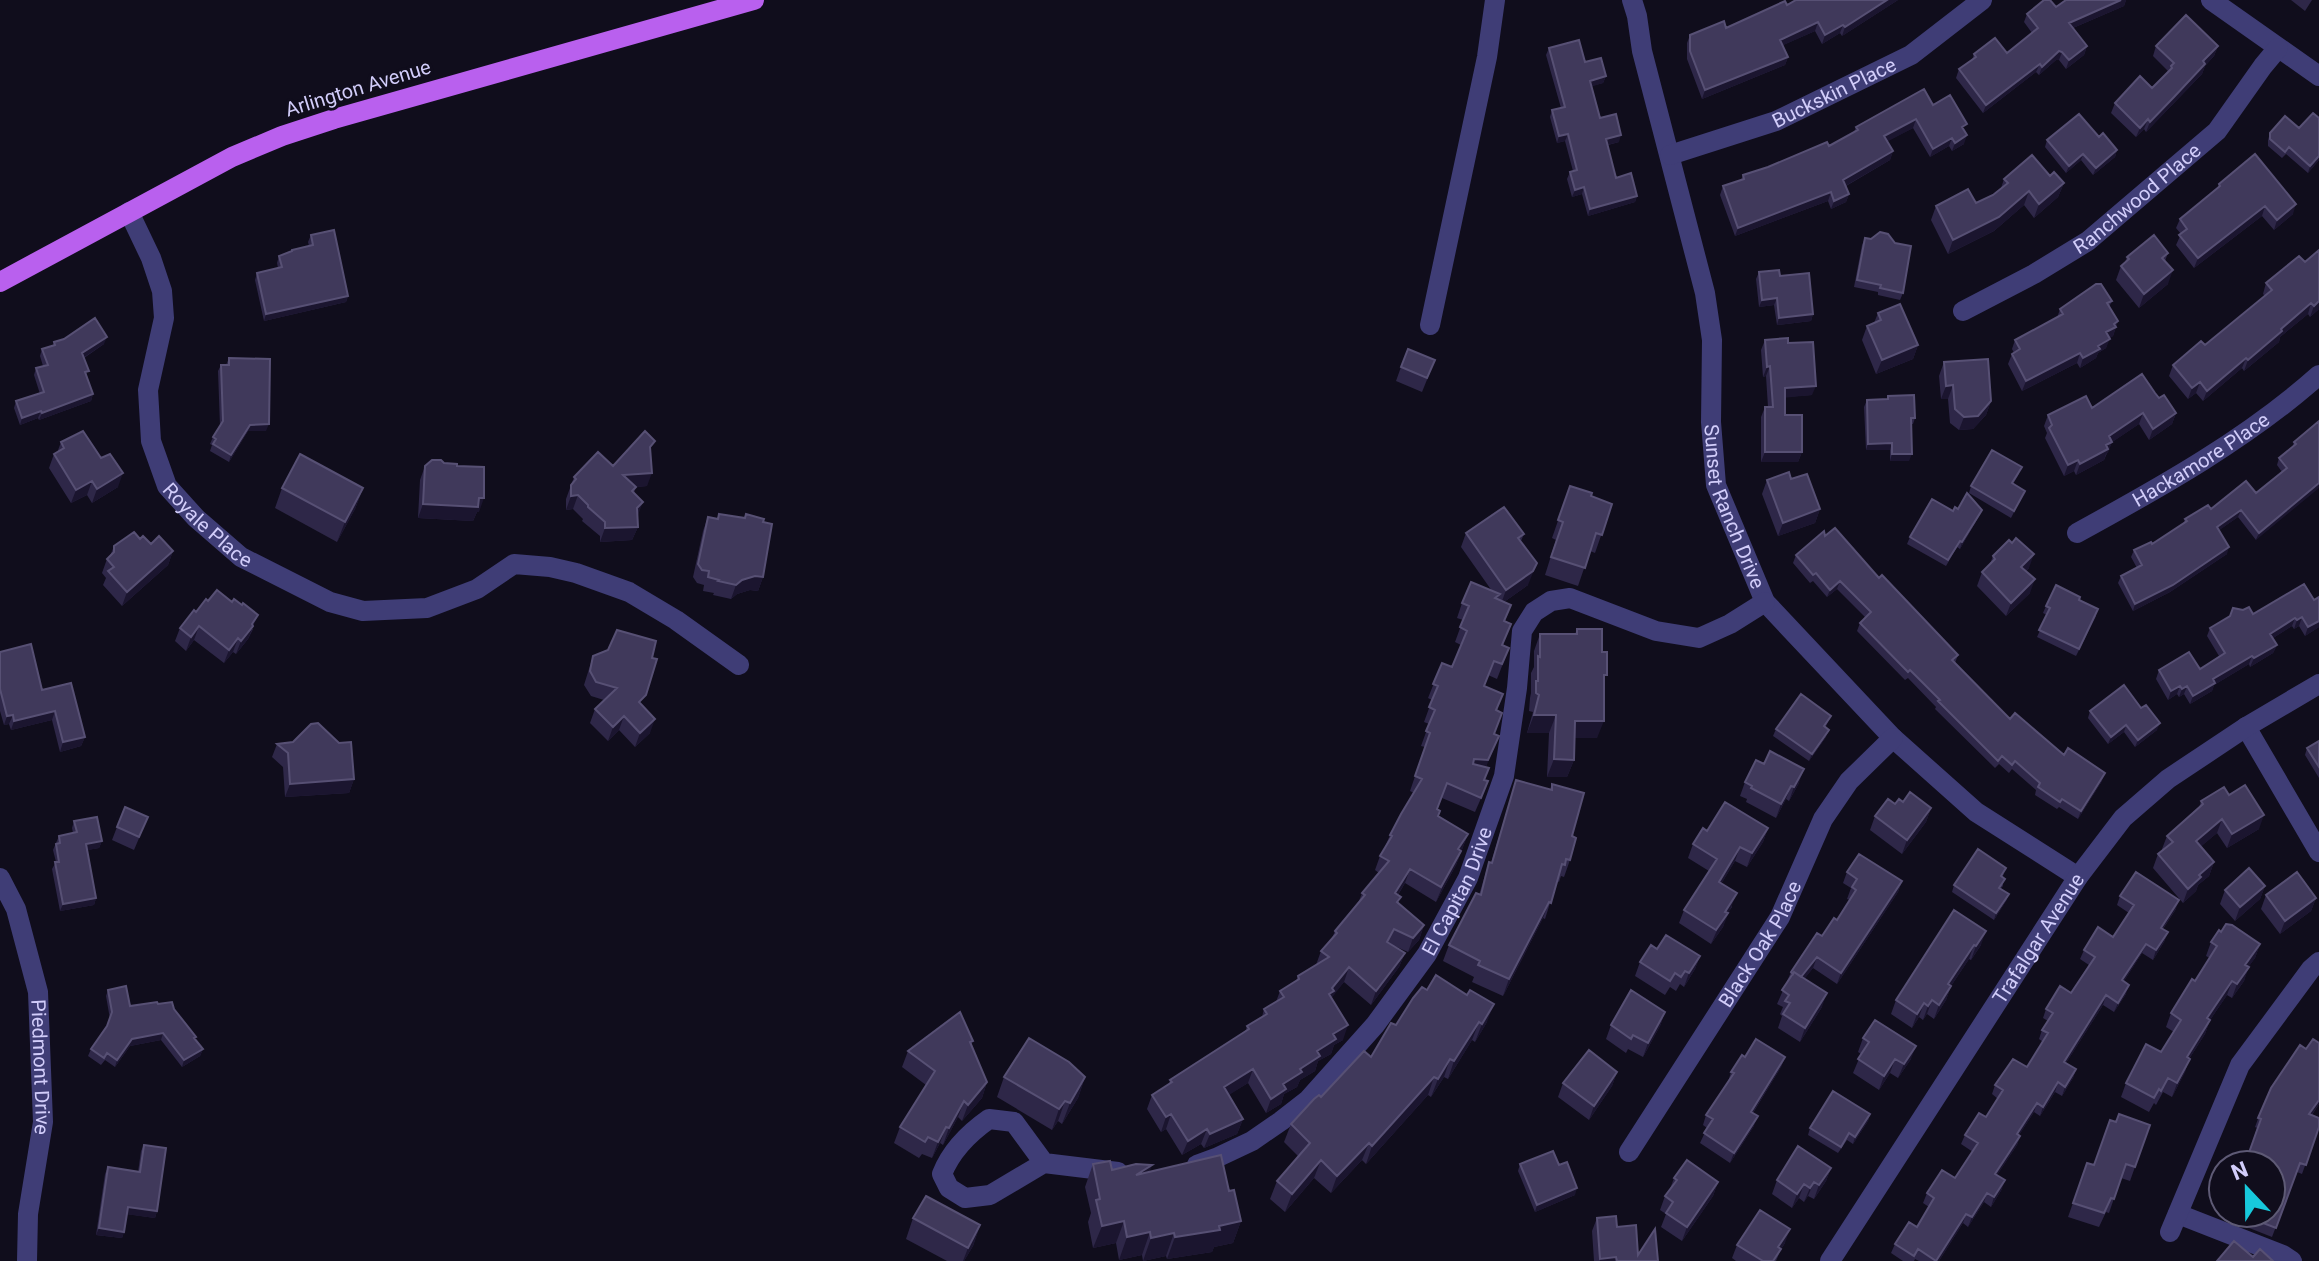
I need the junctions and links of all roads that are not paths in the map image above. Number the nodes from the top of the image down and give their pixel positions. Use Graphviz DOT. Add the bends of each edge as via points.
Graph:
graph roads {
  1 [pos="754,0"];
  2 [pos="1495,0"];
  3 [pos="1632,0"];
  4 [pos="1982,0"];
  5 [pos="2211,0"];
  6 [pos="2278,48"];
  7 [pos="2319,76"];
  8 [pos="1670,155"];
  9 [pos="129,212"];
  10 [pos="0,282"];
  11 [pos="1963,311"];
  12 [pos="1430,325"];
  13 [pos="2319,375"];
  14 [pos="2077,533"];
  15 [pos="1765,602"];
  16 [pos="739,665"];
  17 [pos="2319,684"];
  18 [pos="2246,727"];
  19 [pos="1893,738"];
  20 [pos="2319,852"];
  21 [pos="2078,877"];
  22 [pos="0,878"];
  23 [pos="2319,962"];
  24 [pos="1629,1152"];
  25 [pos="1044,1163"];
  26 [pos="1178,1171"];
  27 [pos="1140,1175"];
  28 [pos="27,1261"];
  29 [pos="1830,1261"];
  30 [pos="2292,1261"];
  1 -- 9 [label="main road, Arlington Avenue" via="282,136"];
  2 -- 12 [label="street"];
  3 -- 8 [label="street, Sunset Ranch Drive"];
  4 -- 8 [label="street, Buckskin Place" via="1911,55 1776,121"];
  5 -- 6 [label="street"];
  6 -- 7 [label="street"];
  6 -- 11 [label="street, Ranchwood Place" via="2217,131 2088,241"];
  8 -- 15 [label="street, Sunset Ranch Drive" via="1712,340 1716,485"];
  9 -- 10 [label="main road, Arlington Avenue"];
  9 -- 16 [label="street, Royale Place" via="162,291 164,318 148,390 151,441 167,486 241,557 330,602 363,611 427,608 477,589 514,564 563,570 629,592"];
  13 -- 14 [label="street, Hackamore Place" via="2228,446"];
  15 -- 19 [label="street, Sunset Ranch Drive"];
  15 -- 26 [label="street, El Capitan Drive" via="1699,638 1656,631 1570,598 1551,601 1534,612 1522,631 1504,776 1468,878 1427,954 1375,1025 1308,1100 1252,1141"];
  17 -- 18 [label="street, Trafalgar Avenue"];
  18 -- 20 [label="street"];
  18 -- 21 [label="street, Trafalgar Avenue" via="2168,779 2123,818"];
  19 -- 21 [label="street, Sunset Ranch Drive" via="1976,812"];
  19 -- 24 [label="street, Black Oak Place" via="1849,781 1823,819 1780,917"];
  21 -- 29 [label="street, Trafalgar Avenue"];
  22 -- 28 [label="street, Piedmont Drive" via="16,909 38,992 43,1122 28,1214"];
  23 -- 30 [label="street" via="2240,1065 2174,1223"];
  25 -- 25 [label="street" via="990,1195 965,1198 949,1188 942,1174 958,1147 989,1119 1014,1122"];
  25 -- 27 [label="street"];
}
